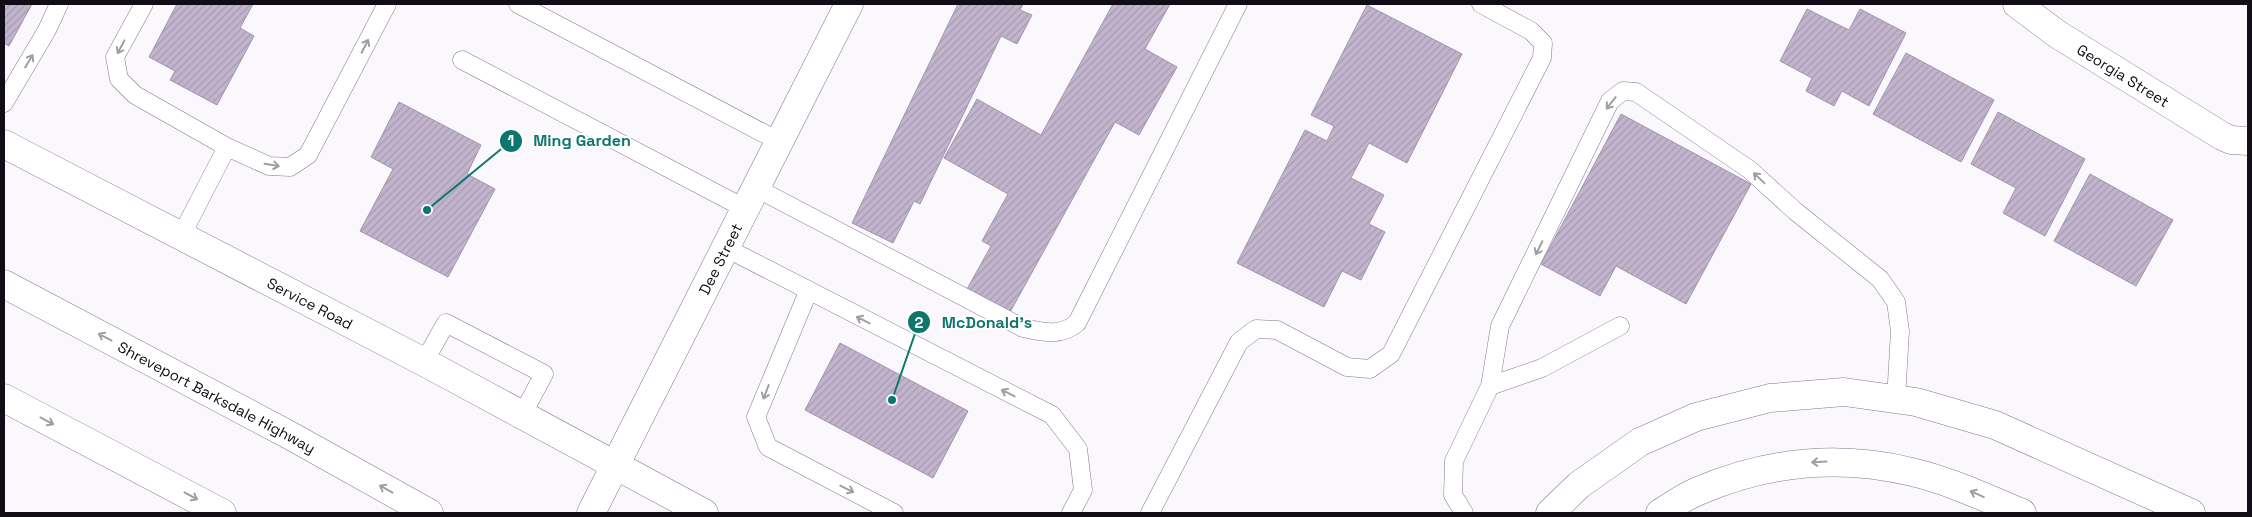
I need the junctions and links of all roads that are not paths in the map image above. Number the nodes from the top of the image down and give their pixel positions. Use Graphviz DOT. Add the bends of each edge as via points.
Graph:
graph roads {
  1 [pos="59,4"];
  2 [pos="144,4"];
  3 [pos="387,4"];
  4 [pos="518,4"];
  5 [pos="849,4"];
  6 [pos="1238,4"];
  7 [pos="1481,4"];
  8 [pos="2017,4"];
  9 [pos="462,60"];
  10 [pos="4,103"];
  11 [pos="2240,141"];
  12 [pos="780,142"];
  13 [pos="4,144"];
  14 [pos="227,147"];
  15 [pos="751,198"];
  16 [pos="181,236"];
  17 [pos="726,248"];
  18 [pos="4,284"];
  19 [pos="808,292"];
  20 [pos="1620,326"];
  21 [pos="424,362"];
  22 [pos="1490,386"];
  23 [pos="4,398"];
  24 [pos="1896,399"];
  25 [pos="522,415"];
  26 [pos="615,466"];
  27 [pos="222,513"];
  28 [pos="429,513"];
  29 [pos="591,513"];
  30 [pos="704,513"];
  31 [pos="894,513"];
  32 [pos="1071,513"];
  33 [pos="1150,513"];
  34 [pos="1464,513"];
  35 [pos="1550,513"];
  36 [pos="1660,513"];
  37 [pos="2022,513"];
  38 [pos="2191,513"];
  10 -- 1 [label="lane, one-way"];
  2 -- 14 [label="lane, one-way" via="115,58 119,79 135,95"];
  14 -- 3 [label="lane, one-way" via="269,166 290,167 308,155"];
  4 -- 12 [label="lane"];
  5 -- 12 [label="street, Dee Street"];
  6 -- 15 [label="lane" via="1078,323 1066,332 1023,328"];
  7 -- 33 [label="lane" via="1531,31 1543,43 1542,58 1391,354 1370,369 1347,367 1277,330 1256,329 1239,342"];
  8 -- 11 [label="street, Georgia Street" via="2057,34"];
  9 -- 15 [label="lane"];
  12 -- 15 [label="street, Dee Street"];
  13 -- 16 [label="street, Service Road"];
  14 -- 16 [label="lane"];
  15 -- 17 [label="street, Dee Street"];
  16 -- 21 [label="street, Service Road"];
  17 -- 19 [label="lane"];
  17 -- 26 [label="street, Dee Street"];
  28 -- 18 [label="street, Shreveport Barksdale Highway, one-way"];
  19 -- 31 [label="lane, one-way" via="756,417 768,447"];
  32 -- 19 [label="lane, one-way" via="1084,490 1078,449 1052,415"];
  20 -- 22 [label="lane" via="1542,368"];
  21 -- 25 [label="street, Service Road"];
  21 -- 25 [label="lane" via="446,323 544,374"];
  24 -- 22 [label="lane, one-way" via="1900,331 1896,302 1880,279 1795,211 1750,170 1636,92 1624,91 1610,101 1500,326"];
  22 -- 34 [label="lane" via="1454,462 1453,496"];
  23 -- 27 [label="street, one-way"];
  24 -- 35 [label="street" via="1844,392 1770,398 1696,417 1640,442 1579,485"];
  24 -- 38 [label="street" via="1995,425"];
  25 -- 26 [label="street, Service Road"];
  26 -- 29 [label="street, Dee Street"];
  26 -- 30 [label="street, Service Road"];
  37 -- 36 [label="street, one-way" via="1968,490 1911,472 1836,461 1759,470 1695,492"];
}
